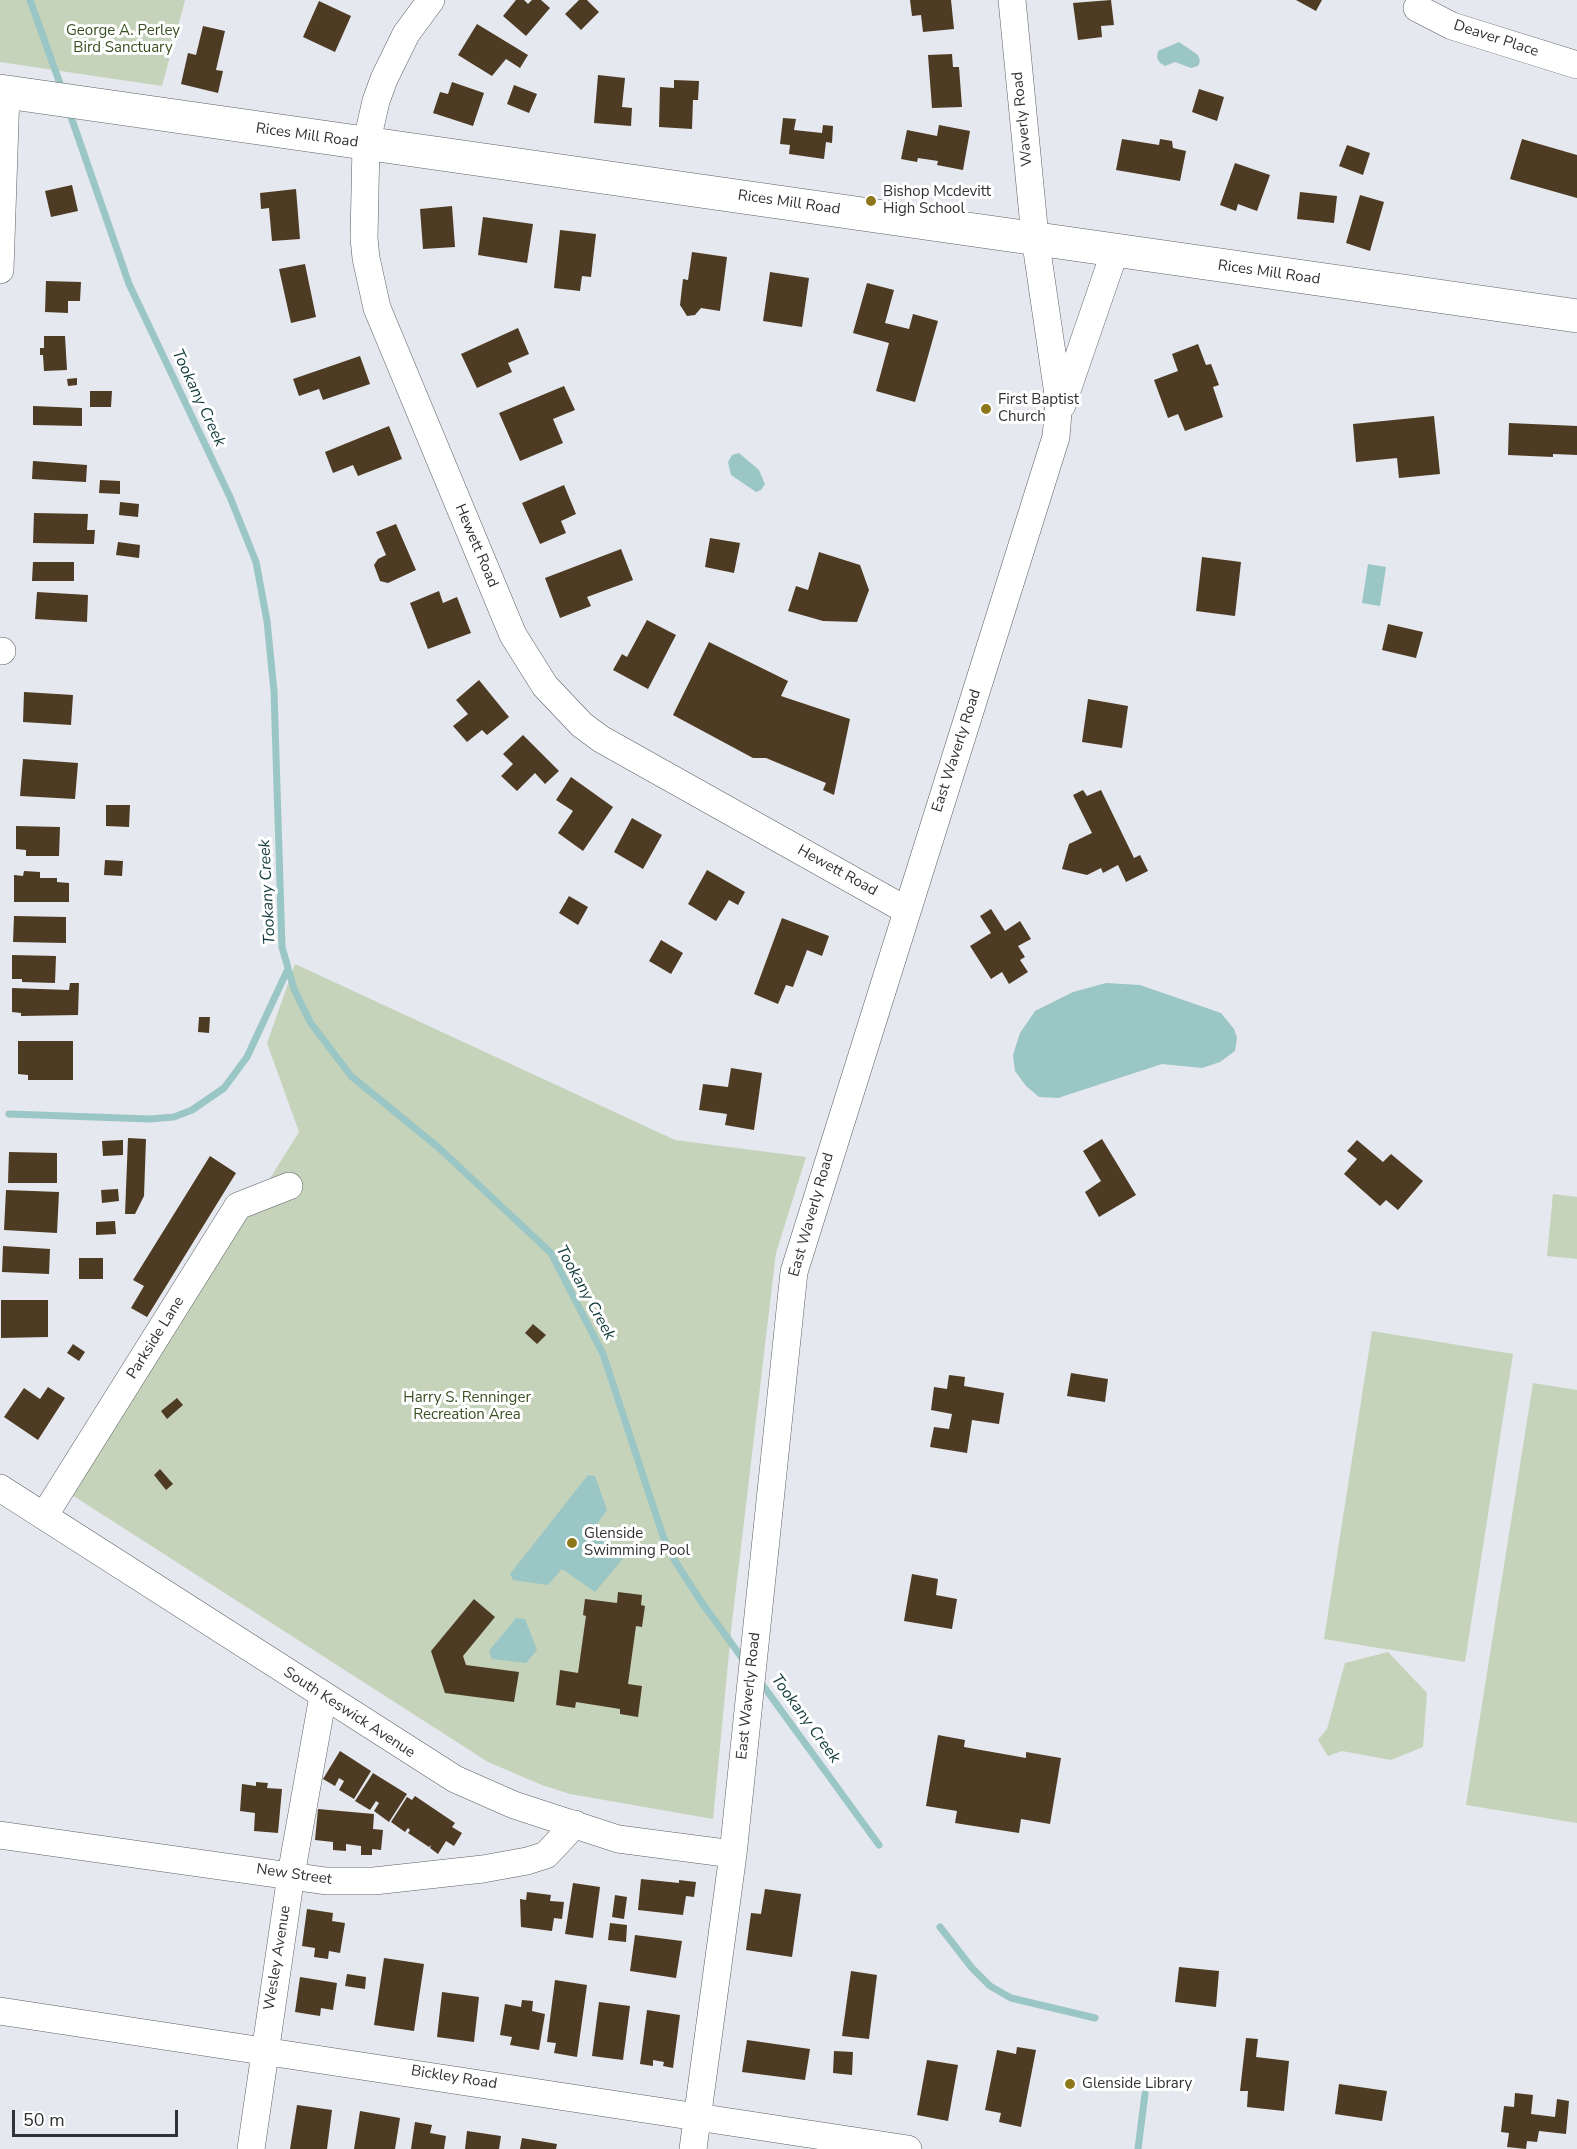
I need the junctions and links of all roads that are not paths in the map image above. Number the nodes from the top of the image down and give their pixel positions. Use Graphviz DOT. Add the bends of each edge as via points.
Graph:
graph roads {
  1 [pos="431,0"];
  2 [pos="1012,0"];
  3 [pos="1417,8"];
  4 [pos="1577,65"];
  5 [pos="13,93"];
  6 [pos="366,145"];
  7 [pos="1035,237"];
  8 [pos="1115,251"];
  9 [pos="0,270"];
  10 [pos="1577,316"];
  11 [pos="1058,418"];
  12 [pos="906,910"];
  13 [pos="289,1186"];
  14 [pos="0,1488"];
  15 [pos="44,1516"];
  16 [pos="323,1696"];
  17 [pos="575,1824"];
  18 [pos="0,1835"];
  19 [pos="733,1854"];
  20 [pos="291,1875"];
  21 [pos="0,2011"];
  22 [pos="264,2049"];
  23 [pos="698,2116"];
  24 [pos="251,2149"];
  25 [pos="693,2149"];
  26 [pos="908,2149"];
  1 -- 6 [label="street, Hewett Road" via="406,34 384,79"];
  2 -- 7 [label="street, Waverly Road"];
  3 -- 4 [label="street, Deaver Place" via="1452,26"];
  5 -- 6 [label="street, Rices Mill Road"];
  5 -- 9 [label="street"];
  6 -- 7 [label="street, Rices Mill Road"];
  6 -- 12 [label="street, Hewett Road" via="364,238 377,308 513,635 545,686 601,739"];
  7 -- 8 [label="street, Rices Mill Road"];
  7 -- 11 [label="street, East Waverly Road" via="1059,401"];
  8 -- 10 [label="street, Rices Mill Road"];
  8 -- 11 [label="street, East Waverly Road"];
  11 -- 12 [label="street, East Waverly Road" via="1052,453"];
  12 -- 19 [label="street, East Waverly Road" via="794,1272"];
  13 -- 15 [label="street, Parkside Lane" via="238,1206"];
  14 -- 15 [label="street, South Keswick Avenue"];
  15 -- 16 [label="street, South Keswick Avenue"];
  16 -- 17 [label="street, South Keswick Avenue" via="455,1779"];
  16 -- 20 [label="street, Wesley Avenue"];
  17 -- 19 [label="street, South Keswick Avenue" via="618,1839"];
  17 -- 20 [label="street, New Street" via="546,1855 501,1866 374,1881 326,1881"];
  18 -- 20 [label="street, New Street"];
  19 -- 23 [label="street, East Waverly Road"];
  20 -- 22 [label="street, Wesley Avenue"];
  21 -- 22 [label="street, Bickley Road"];
  22 -- 23 [label="street, Bickley Road"];
  22 -- 24 [label="street, Wesley Avenue"];
  23 -- 25 [label="street, East Waverly Road"];
  23 -- 26 [label="street, Bickley Road"];
}
